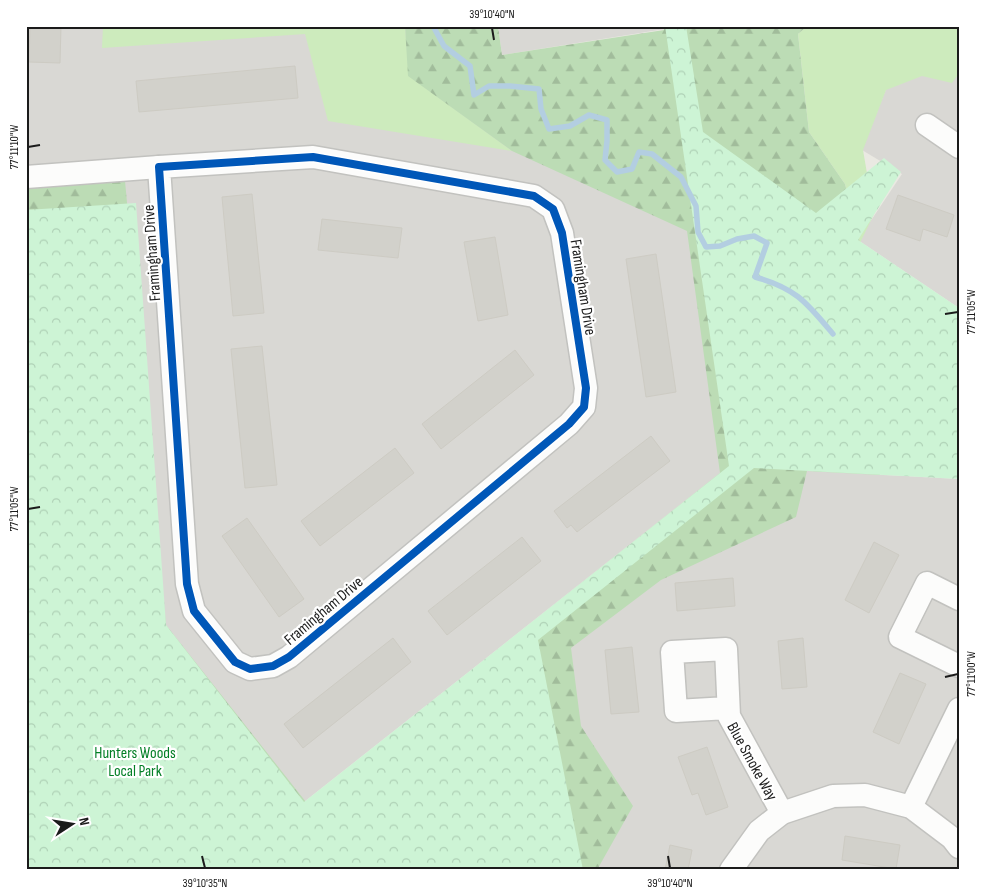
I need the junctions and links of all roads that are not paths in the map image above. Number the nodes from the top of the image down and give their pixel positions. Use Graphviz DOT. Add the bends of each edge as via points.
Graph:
graph roads {
  1 [pos="927,125"];
  2 [pos="959,147"];
  3 [pos="159,167"];
  4 [pos="26,177"];
  5 [pos="959,599"];
  6 [pos="959,666"];
  7 [pos="728,708"];
  8 [pos="959,709"];
  9 [pos="911,807"];
  10 [pos="782,813"];
  11 [pos="959,846"];
  12 [pos="731,870"];
  1 -- 2 [label="street"];
  3 -- 3 [label="street, Framingham Drive" via="187,584 194,611 235,662 250,669 273,666 289,657 554,437 584,407 586,388 562,233 553,209 534,196 313,157"];
  3 -- 4 [label="street, Framingham Drive"];
  5 -- 6 [label="street" via="927,583 900,637"];
  7 -- 10 [label="street, Blue Smoke Way" via="728,716"];
  8 -- 9 [label="street"];
  9 -- 10 [label="street" via="865,795 833,796"];
  9 -- 11 [label="street"];
  10 -- 12 [label="street" via="759,832"];
}
